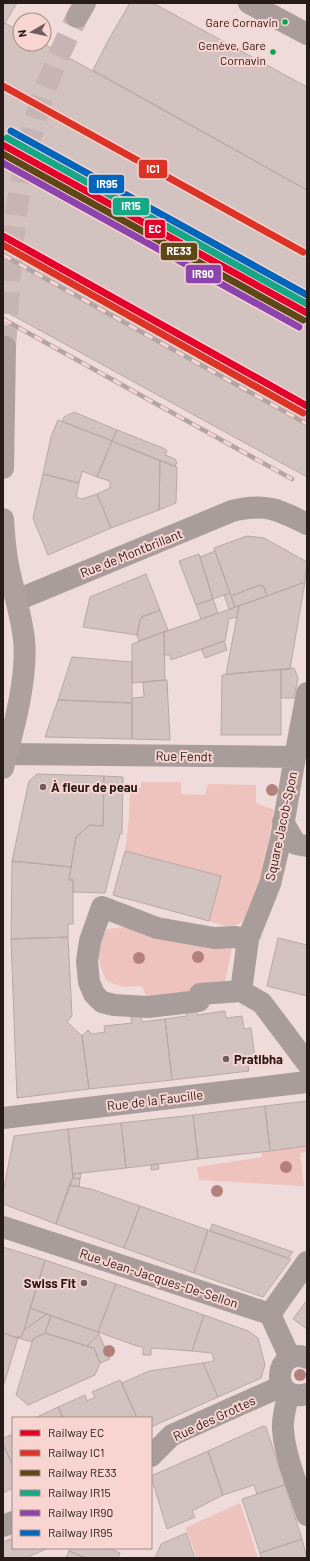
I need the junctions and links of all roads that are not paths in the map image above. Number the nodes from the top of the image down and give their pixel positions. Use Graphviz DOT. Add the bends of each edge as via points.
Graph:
graph roads {
  1 [pos="249,3"];
  2 [pos="307,34"];
  3 [pos="4,347"];
  4 [pos="3,468"];
  5 [pos="3,519"];
  6 [pos="307,524"];
  7 [pos="10,603"];
  8 [pos="307,693"];
  9 [pos="295,757"];
  10 [pos="5,761"];
  11 [pos="282,830"];
  12 [pos="307,846"];
  13 [pos="248,939"];
  14 [pos="240,991"];
  15 [pos="307,1063"];
  16 [pos="307,1082"];
  17 [pos="3,1118"];
  18 [pos="3,1227"];
  19 [pos="307,1262"];
  20 [pos="270,1314"];
  21 [pos="298,1358"];
  22 [pos="293,1391"];
  23 [pos="152,1455"];
  24 [pos="307,1515"];
  1 -- 2 [label="street"];
  3 -- 4 [label="main road"];
  5 -- 7 [label="main road"];
  6 -- 7 [label="street, Rue de Montbrillant" via="273,508 232,511"];
  7 -- 10 [label="main road" via="24,640 24,667"];
  8 -- 9 [label="street"];
  9 -- 10 [label="street, Rue Fendt" via="193,756"];
  9 -- 11 [label="street, Square Jacob-Spon"];
  11 -- 12 [label="street" via="296,844"];
  11 -- 13 [label="street, Square Jacob-Spon" via="270,884"];
  13 -- 14 [label="street, Square Jacob-Spon"];
  13 -- 14 [label="street" via="214,938 157,928 102,907 90,941 87,962 89,982 94,994 102,1002 148,1007 199,1001 200,994"];
  14 -- 15 [label="street" via="262,1004"];
  16 -- 17 [label="street, Rue de la Faucille"];
  18 -- 20 [label="street, Rue Jean-Jacques-De-Sellon"];
  19 -- 20 [label="street"];
  20 -- 21 [label="street"];
  21 -- 22 [label="street" via="284,1363 280,1370 279,1379"];
  22 -- 23 [label="street, Rue des Grottes" via="172,1435"];
  22 -- 24 [label="street" via="283,1415 284,1443"];
}
